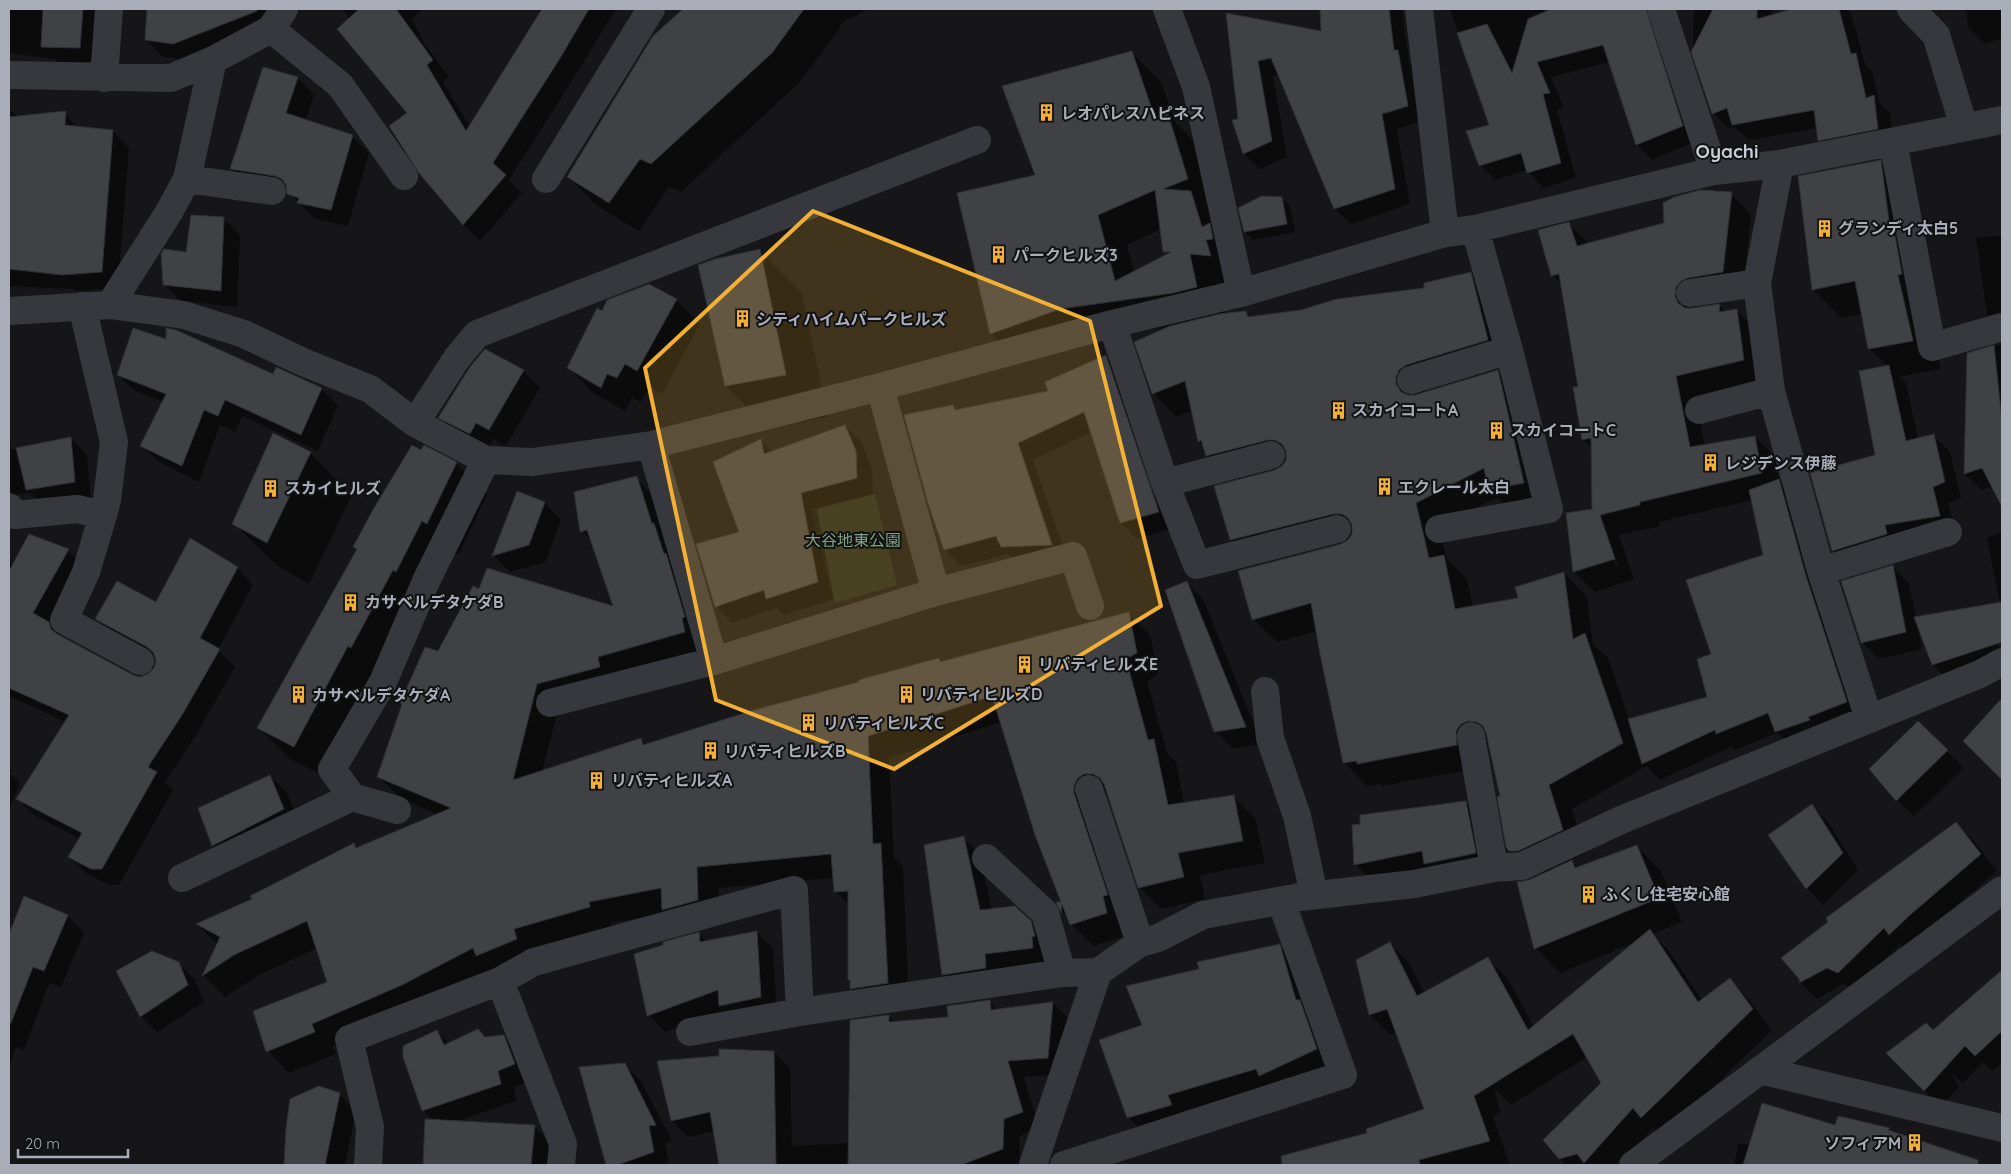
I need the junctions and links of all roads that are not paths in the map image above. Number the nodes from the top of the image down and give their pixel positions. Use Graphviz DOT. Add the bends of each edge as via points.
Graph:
graph roads {
  1 [pos="109,9"];
  2 [pos="651,9"];
  3 [pos="1167,9"];
  4 [pos="1419,9"];
  5 [pos="1661,9"];
  6 [pos="1911,9"];
  7 [pos="277,19"];
  8 [pos="213,60"];
  9 [pos="9,75"];
  10 [pos="104,78"];
  11 [pos="2002,120"];
  12 [pos="1964,127"];
  13 [pos="977,140"];
  14 [pos="1893,142"];
  15 [pos="1780,164"];
  16 [pos="1714,171"];
  17 [pos="404,176"];
  18 [pos="546,179"];
  19 [pos="187,180"];
  20 [pos="272,192"];
  21 [pos="1475,229"];
  22 [pos="1445,233"];
  23 [pos="1757,283"];
  24 [pos="1241,293"];
  25 [pos="1690,293"];
  26 [pos="110,305"];
  27 [pos="82,306"];
  28 [pos="9,311"];
  29 [pos="1112,324"];
  30 [pos="2002,328"];
  31 [pos="1509,350"];
  32 [pos="1411,380"];
  33 [pos="880,387"];
  34 [pos="1771,391"];
  35 [pos="1699,410"];
  36 [pos="416,423"];
  37 [pos="651,445"];
  38 [pos="1271,455"];
  39 [pos="486,460"];
  40 [pos="1165,483"];
  41 [pos="9,507"];
  42 [pos="103,515"];
  43 [pos="1337,529"];
  44 [pos="1439,529"];
  45 [pos="1948,532"];
  46 [pos="1821,571"];
  47 [pos="936,592"];
  48 [pos="1090,606"];
  49 [pos="140,661"];
  50 [pos="714,661"];
  51 [pos="2002,662"];
  52 [pos="1266,691"];
  53 [pos="550,702"];
  54 [pos="1869,719"];
  55 [pos="1471,736"];
  56 [pos="1089,789"];
  57 [pos="352,797"];
  58 [pos="397,810"];
  59 [pos="986,858"];
  60 [pos="1494,868"];
  61 [pos="182,878"];
  62 [pos="2002,890"];
  63 [pos="1314,895"];
  64 [pos="1281,901"];
  65 [pos="1140,943"];
  66 [pos="1098,972"];
  67 [pos="1062,974"];
  68 [pos="500,982"];
  69 [pos="800,1012"];
  70 [pos="690,1032"];
  71 [pos="1760,1070"];
  72 [pos="2002,1128"];
  73 [pos="368,1165"];
  74 [pos="561,1165"];
  75 [pos="1033,1165"];
  76 [pos="1064,1165"];
  77 [pos="1633,1165"];
  1 -- 10 [label="street"];
  2 -- 18 [label="street"];
  3 -- 24 [label="street" via="1196,87"];
  4 -- 22 [label="street"];
  5 -- 16 [label="street"];
  6 -- 12 [label="street" via="1936,35"];
  7 -- 8 [label="street"];
  7 -- 17 [label="street" via="340,85"];
  8 -- 10 [label="street" via="171,78"];
  8 -- 19 [label="street"];
  9 -- 10 [label="street"];
  11 -- 12 [label="street"];
  12 -- 14 [label="street"];
  13 -- 36 [label="street" via="477,334 457,358"];
  14 -- 15 [label="street"];
  14 -- 30 [label="street" via="1932,347"];
  15 -- 16 [label="street"];
  15 -- 23 [label="street"];
  16 -- 21 [label="street"];
  19 -- 20 [label="street"];
  19 -- 26 [label="street"];
  21 -- 22 [label="street"];
  21 -- 31 [label="street"];
  22 -- 24 [label="street"];
  23 -- 25 [label="street"];
  23 -- 34 [label="street"];
  24 -- 29 [label="street"];
  26 -- 27 [label="street"];
  26 -- 36 [label="street" via="184,315 244,334 370,389"];
  27 -- 28 [label="street"];
  27 -- 42 [label="street" via="114,442"];
  29 -- 33 [label="street"];
  29 -- 40 [label="street"];
  31 -- 32 [label="street"];
  31 -- 44 [label="street" via="1549,509"];
  33 -- 37 [label="street"];
  33 -- 47 [label="street"];
  34 -- 35 [label="street"];
  34 -- 46 [label="street"];
  36 -- 39 [label="street"];
  37 -- 39 [label="street" via="533,462"];
  37 -- 50 [label="street"];
  38 -- 40 [label="street"];
  39 -- 57 [label="street" via="426,579 383,682 332,769"];
  40 -- 43 [label="street" via="1196,565"];
  41 -- 42 [label="street" via="15,515 77,509"];
  42 -- 49 [label="street" via="86,572 64,620"];
  45 -- 46 [label="street"];
  46 -- 54 [label="street"];
  47 -- 48 [label="street" via="1073,556"];
  47 -- 50 [label="street"];
  50 -- 53 [label="street"];
  51 -- 54 [label="street"];
  52 -- 63 [label="street" via="1270,738 1297,816"];
  54 -- 60 [label="street" via="1621,820 1522,866"];
  55 -- 60 [label="street"];
  56 -- 65 [label="street"];
  57 -- 58 [label="street"];
  57 -- 61 [label="street"];
  59 -- 67 [label="street" via="1045,913"];
  60 -- 63 [label="street" via="1414,884"];
  62 -- 71 [label="street"];
  63 -- 64 [label="street"];
  64 -- 65 [label="street" via="1203,915 1158,938"];
  64 -- 76 [label="street" via="1343,1075"];
  65 -- 66 [label="street"];
  66 -- 67 [label="street"];
  66 -- 75 [label="street"];
  67 -- 69 [label="street"];
  68 -- 69 [label="street" via="534,962 794,890"];
  68 -- 73 [label="street" via="348,1039 370,1127"];
  68 -- 74 [label="street" via="563,1144"];
  69 -- 70 [label="street"];
  71 -- 72 [label="street"];
  71 -- 77 [label="street"];
}
